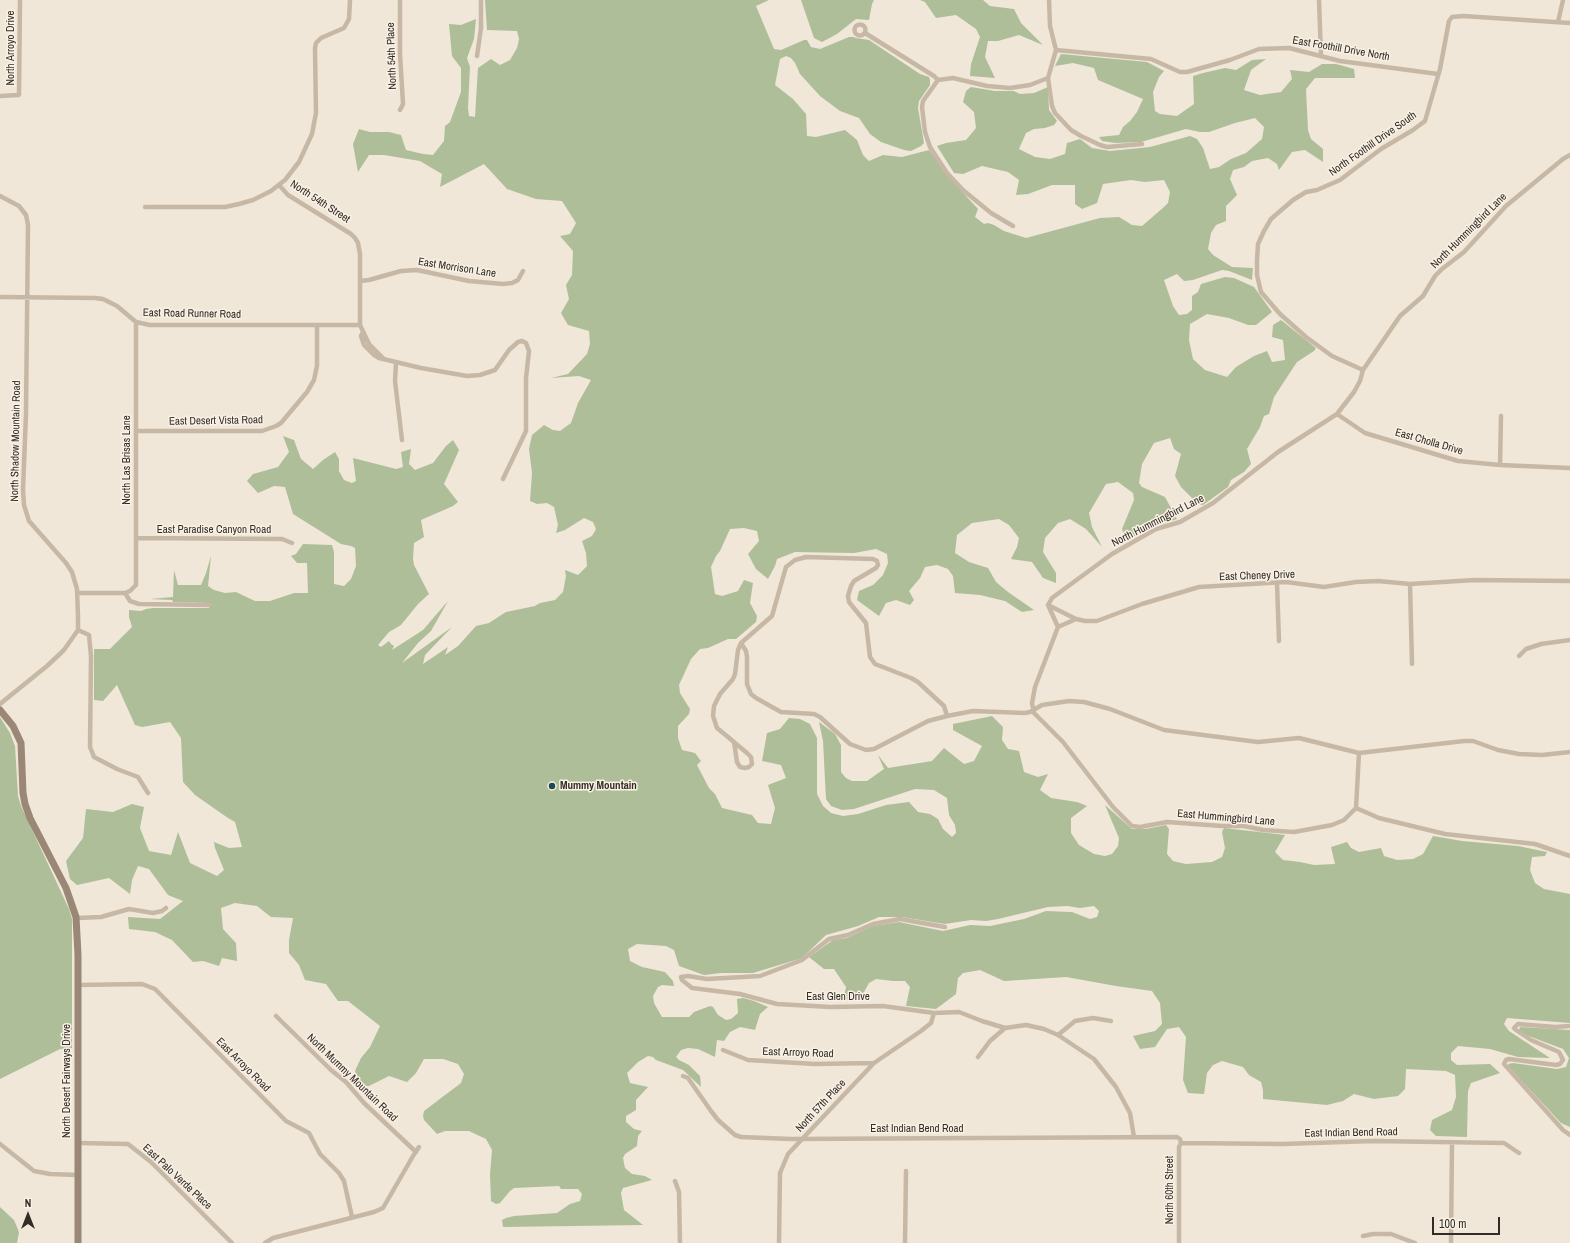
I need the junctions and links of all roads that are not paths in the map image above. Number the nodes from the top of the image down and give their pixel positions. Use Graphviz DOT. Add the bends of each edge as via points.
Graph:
graph roads {
  1 [pos="20,0"];
  2 [pos="350,0"];
  3 [pos="400,0"];
  4 [pos="481,0"];
  5 [pos="1049,0"];
  6 [pos="1319,0"];
  7 [pos="1563,0"];
  8 [pos="1558,22"];
  9 [pos="1570,24"];
  10 [pos="865,33"];
  11 [pos="1056,50"];
  12 [pos="477,56"];
  13 [pos="1321,56"];
  14 [pos="1438,74"];
  15 [pos="1048,78"];
  16 [pos="938,80"];
  17 [pos="0,96"];
  18 [pos="400,110"];
  19 [pos="1142,144"];
  20 [pos="1570,155"];
  21 [pos="279,185"];
  22 [pos="0,196"];
  23 [pos="145,207"];
  24 [pos="1013,226"];
  25 [pos="523,272"];
  26 [pos="360,281"];
  27 [pos="0,297"];
  28 [pos="27,297"];
  29 [pos="136,322"];
  30 [pos="317,325"];
  31 [pos="360,325"];
  32 [pos="396,363"];
  33 [pos="1363,370"];
  34 [pos="1337,414"];
  35 [pos="1501,416"];
  36 [pos="136,431"];
  37 [pos="402,440"];
  38 [pos="1500,465"];
  39 [pos="1570,468"];
  40 [pos="503,479"];
  41 [pos="136,538"];
  42 [pos="292,543"];
  43 [pos="1570,581"];
  44 [pos="1277,583"];
  45 [pos="1410,584"];
  46 [pos="78,593"];
  47 [pos="125,593"];
  48 [pos="209,605"];
  49 [pos="1048,605"];
  50 [pos="1076,618"];
  51 [pos="1058,627"];
  52 [pos="78,630"];
  53 [pos="1570,640"];
  54 [pos="1279,641"];
  55 [pos="741,643"];
  56 [pos="1518,656"];
  57 [pos="1412,664"];
  58 [pos="0,704"];
  59 [pos="1033,709"];
  60 [pos="0,710"];
  61 [pos="948,716"];
  62 [pos="734,742"];
  63 [pos="1570,752"];
  64 [pos="1360,753"];
  65 [pos="148,793"];
  66 [pos="1356,808"];
  67 [pos="1570,856"];
  68 [pos="166,908"];
  69 [pos="76,918"];
  70 [pos="945,927"];
  71 [pos="77,985"];
  72 [pos="934,1013"];
  73 [pos="276,1016"];
  74 [pos="1111,1021"];
  75 [pos="1570,1026"];
  76 [pos="1005,1028"];
  77 [pos="1058,1035"];
  78 [pos="723,1050"];
  79 [pos="978,1057"];
  80 [pos="874,1063"];
  81 [pos="683,1076"];
  82 [pos="1570,1135"];
  83 [pos="1134,1137"];
  84 [pos="803,1138"];
  85 [pos="1180,1141"];
  86 [pos="1452,1142"];
  87 [pos="78,1143"];
  88 [pos="0,1144"];
  89 [pos="1519,1153"];
  90 [pos="906,1171"];
  91 [pos="78,1175"];
  92 [pos="674,1181"];
  93 [pos="352,1218"];
  94 [pos="1363,1236"];
  95 [pos="78,1243"];
  96 [pos="232,1243"];
  97 [pos="265,1243"];
  98 [pos="680,1243"];
  99 [pos="779,1243"];
  100 [pos="905,1243"];
  101 [pos="1179,1243"];
  102 [pos="1415,1243"];
  103 [pos="1451,1243"];
  1 -- 17 [label="street, North Arroyo Drive" via="19,95"];
  2 -- 21 [label="street, North 54th Street" via="349,19 344,28 321,38 316,43 316,113 312,134 292,173"];
  3 -- 18 [label="street, North 54th Place" via="403,104"];
  4 -- 12 [label="street"];
  5 -- 11 [label="street" via="1050,26"];
  6 -- 13 [label="street"];
  7 -- 8 [label="street"];
  8 -- 9 [label="street"];
  8 -- 14 [label="street, North Foothill Drive South" via="1452,17"];
  10 -- 16 [label="street"];
  11 -- 13 [label="street, East Foothill Drive North" via="1151,58 1180,72 1230,60 1259,49 1289,48"];
  11 -- 15 [label="street"];
  13 -- 14 [label="street, East Foothill Drive North"];
  14 -- 33 [label="street, North Foothill Drive South" via="1424,121 1340,180 1306,192 1293,200 1272,219 1258,244 1257,275 1261,292 1280,314 1306,337 1332,356"];
  15 -- 16 [label="street" via="1010,88 980,85 953,78"];
  15 -- 19 [label="street" via="1053,109 1071,130 1107,148"];
  16 -- 24 [label="street" via="923,101 922,107 930,147 947,173 963,190 991,213"];
  20 -- 33 [label="street, North Hummingbird Lane" via="1506,206 1464,252 1442,269 1423,296 1400,316"];
  21 -- 23 [label="street" via="253,200 225,207"];
  21 -- 26 [label="street, North 54th Street" via="288,195 355,238 360,254"];
  22 -- 28 [label="street, North Shadow Mountain Road" via="22,208 27,220"];
  25 -- 26 [label="street, East Morrison Lane" via="518,280 503,284 474,282 417,270 400,271"];
  26 -- 31 [label="street, North 54th Street"];
  27 -- 28 [label="street, East Road Runner Road"];
  28 -- 29 [label="street, East Road Runner Road" via="102,299 117,306"];
  28 -- 46 [label="street, North Shadow Mountain Road" via="24,505 29,521 69,567"];
  29 -- 30 [label="street, East Road Runner Road" via="150,325"];
  29 -- 36 [label="street, North Las Brisas Lane"];
  30 -- 31 [label="street, East Road Runner Road"];
  30 -- 36 [label="street, East Desert Vista Road" via="317,366 314,380 307,392 276,426 262,431"];
  31 -- 32 [label="street" via="360,336 364,345 374,355"];
  32 -- 37 [label="street" via="395,381"];
  32 -- 40 [label="street" via="458,375 480,375 495,370 518,342 526,343 529,351 526,431"];
  33 -- 34 [label="street" via="1354,392"];
  34 -- 38 [label="street, East Cholla Drive" via="1365,433 1418,450 1458,462"];
  34 -- 49 [label="street, North Hummingbird Lane" via="1278,452 1213,503 1180,522 1156,529 1112,554 1052,598"];
  35 -- 38 [label="street"];
  36 -- 41 [label="street, North Las Brisas Lane"];
  38 -- 39 [label="street, East Cholla Drive"];
  41 -- 42 [label="street, East Paradise Canyon Road" via="282,539"];
  41 -- 47 [label="street, North Las Brisas Lane" via="136,585"];
  43 -- 45 [label="street, East Cheney Drive" via="1474,580"];
  44 -- 45 [label="street, East Cheney Drive" via="1296,582 1324,587 1378,581"];
  44 -- 50 [label="street, East Cheney Drive" via="1199,588 1142,604 1097,621"];
  44 -- 54 [label="street"];
  45 -- 57 [label="street"];
  46 -- 47 [label="street"];
  46 -- 52 [label="street, North Shadow Mountain Road"];
  47 -- 48 [label="street" via="130,601 139,604"];
  49 -- 50 [label="street, East Cheney Drive"];
  49 -- 51 [label="street"];
  50 -- 51 [label="street"];
  51 -- 59 [label="street" via="1035,687 1032,697"];
  52 -- 58 [label="street" via="70,643 54,659"];
  52 -- 65 [label="street" via="89,635 90,747 94,757 138,777"];
  53 -- 56 [label="street" via="1540,644 1526,649"];
  55 -- 61 [label="street" via="746,651 751,694 781,712 814,714 820,717 858,748 874,749 928,721"];
  55 -- 61 [label="street" via="772,616 784,571 792,562 806,557 873,559 877,561 876,568 854,581 848,596 849,602 866,623 870,657 875,664 918,682 944,706"];
  55 -- 62 [label="street" via="735,674 720,694 713,710 717,728"];
  59 -- 61 [label="street" via="1025,713 973,711"];
  59 -- 64 [label="street" via="1052,703 1084,702 1164,730 1258,742 1299,738"];
  59 -- 66 [label="street, East Hummingbird Lane" via="1063,742 1113,807 1132,826 1167,822 1244,826 1294,832 1332,825 1344,820"];
  60 -- 69 [label="street, North Desert Fairways Drive" via="13,726 21,743 23,794 30,818 66,888"];
  62 -- 62 [label="street" via="737,762 740,767 749,767 752,764 751,757"];
  63 -- 64 [label="street" via="1519,754 1473,741 1464,741"];
  64 -- 66 [label="street"];
  66 -- 67 [label="street" via="1379,818 1446,834 1535,844"];
  68 -- 69 [label="street" via="153,913 126,910 101,917"];
  69 -- 71 [label="street, North Desert Fairways Drive"];
  70 -- 72 [label="street, East Glen Drive" via="900,919 873,924 848,935 829,939 802,960 760,976 707,979 681,977 692,988 740,994 777,1004 830,1008 883,1006"];
  71 -- 87 [label="street, North Desert Fairways Drive"];
  71 -- 93 [label="street, East Arroyo Road" via="142,984 155,989 286,1121 310,1133 320,1154 344,1181"];
  72 -- 76 [label="street, East Glen Drive" via="959,1012"];
  72 -- 80 [label="street, North 57th Place" via="931,1023"];
  73 -- 93 [label="street, North Mummy Mountain Road" via="346,1082 364,1103 417,1149 383,1208"];
  74 -- 77 [label="street" via="1093,1018 1075,1021"];
  75 -- 82 [label="street" via="1518,1024 1514,1028 1531,1040 1559,1052 1563,1060 1560,1064 1509,1059 1504,1064"];
  76 -- 77 [label="street, East Glen Drive" via="1026,1025"];
  76 -- 79 [label="street" via="990,1041"];
  77 -- 83 [label="street, East Glen Drive" via="1094,1059 1116,1087 1130,1113"];
  78 -- 80 [label="street, East Arroyo Road" via="748,1060 814,1064"];
  80 -- 84 [label="street, North 57th Place"];
  81 -- 84 [label="street, East Indian Bend Road" via="688,1078 711,1111 741,1138"];
  83 -- 84 [label="street, East Indian Bend Road"];
  83 -- 85 [label="street, East Indian Bend Road" via="1177,1137"];
  84 -- 99 [label="street, North 57th Place" via="788,1154 780,1173"];
  85 -- 86 [label="street, East Indian Bend Road" via="1282,1144"];
  85 -- 101 [label="street, North 60th Street"];
  86 -- 89 [label="street, East Indian Bend Road" via="1504,1143"];
  86 -- 103 [label="street"];
  87 -- 91 [label="street, North Desert Fairways Drive"];
  87 -- 96 [label="street, East Palo Verde Place" via="128,1144 151,1162"];
  88 -- 91 [label="street" via="34,1171"];
  90 -- 100 [label="street"];
  91 -- 95 [label="street, North Desert Fairways Drive"];
  92 -- 98 [label="street" via="679,1192"];
  93 -- 97 [label="street, North Mummy Mountain Road" via="273,1238"];
  94 -- 102 [label="street" via="1390,1234"];
}
